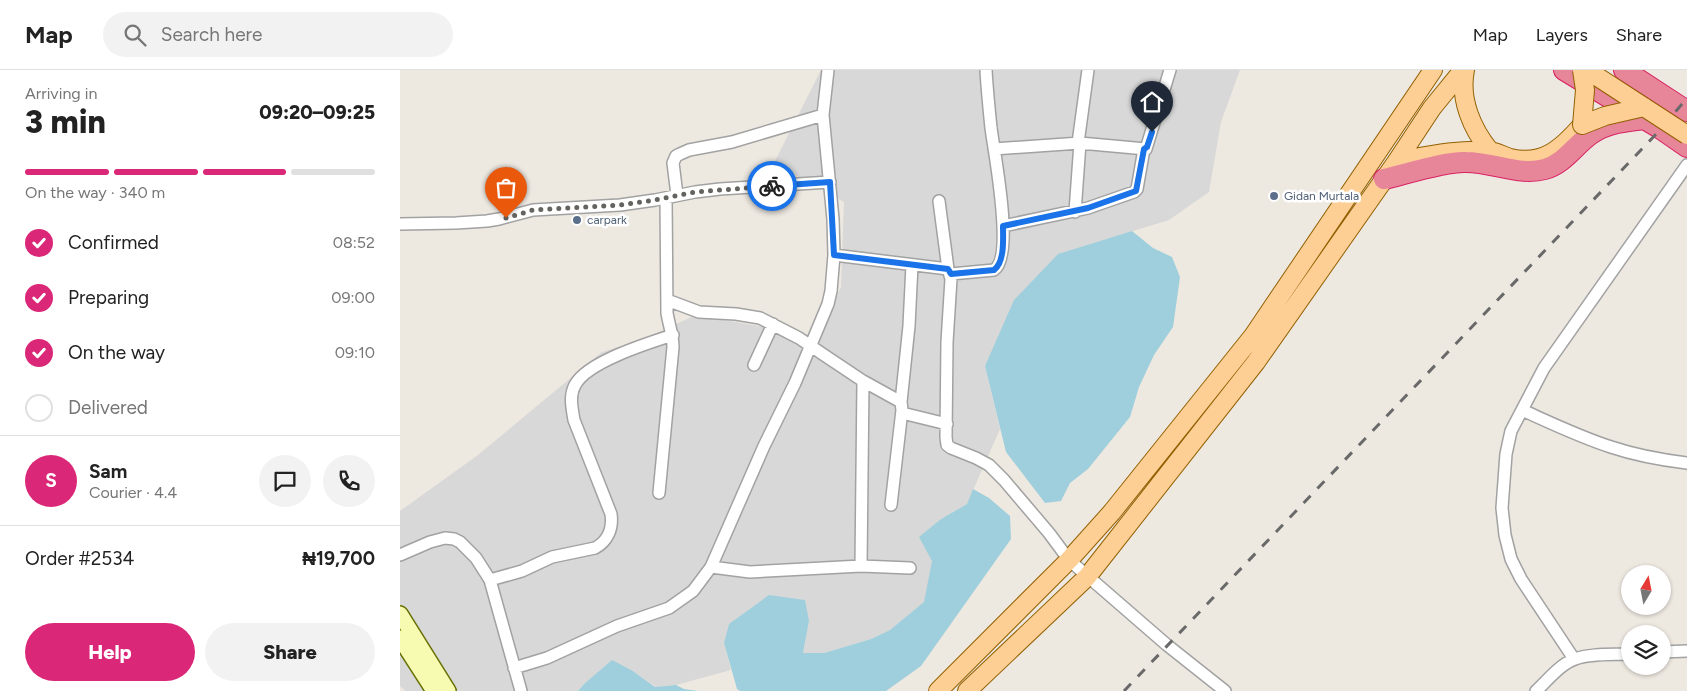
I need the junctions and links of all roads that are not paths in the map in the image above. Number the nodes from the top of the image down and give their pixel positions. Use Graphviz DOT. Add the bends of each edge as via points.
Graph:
graph roads {
  1 [pos="828,70"];
  2 [pos="986,70"];
  3 [pos="1088,70"];
  4 [pos="1170,70"];
  5 [pos="1433,70"];
  6 [pos="1464,70"];
  7 [pos="1564,70"];
  8 [pos="1582,70"];
  9 [pos="1587,70"];
  10 [pos="1604,70"];
  11 [pos="1624,70"];
  12 [pos="1687,111"];
  13 [pos="1645,113"];
  14 [pos="823,116"];
  15 [pos="1687,124"];
  16 [pos="1582,125"];
  17 [pos="1687,134"];
  18 [pos="1079,143"];
  19 [pos="1687,147"];
  20 [pos="994,149"];
  21 [pos="1144,149"];
  22 [pos="1490,151"];
  23 [pos="1397,161"];
  24 [pos="1687,165"];
  25 [pos="1384,180"];
  26 [pos="830,182"];
  27 [pos="671,197"];
  28 [pos="939,201"];
  29 [pos="1075,212"];
  30 [pos="400,224"];
  31 [pos="1003,226"];
  32 [pos="834,255"];
  33 [pos="912,265"];
  34 [pos="949,272"];
  35 [pos="667,300"];
  36 [pos="773,324"];
  37 [pos="673,335"];
  38 [pos="810,346"];
  39 [pos="754,365"];
  40 [pos="864,381"];
  41 [pos="901,408"];
  42 [pos="1522,410"];
  43 [pos="946,424"];
  44 [pos="1687,463"];
  45 [pos="659,493"];
  46 [pos="891,505"];
  47 [pos="400,555"];
  48 [pos="1068,560"];
  49 [pos="861,566"];
  50 [pos="711,567"];
  51 [pos="910,568"];
  52 [pos="1087,576"];
  53 [pos="490,580"];
  54 [pos="400,614"];
  55 [pos="400,638"];
  56 [pos="1687,651"];
  57 [pos="1671,652"];
  58 [pos="1621,655"];
  59 [pos="1574,659"];
  60 [pos="514,668"];
  61 [pos="434,691"];
  62 [pos="448,691"];
  63 [pos="521,691"];
  64 [pos="938,691"];
  65 [pos="967,691"];
  66 [pos="1225,691"];
  67 [pos="1536,691"];
  1 -- 14 [label="street"];
  2 -- 20 [label="street"];
  3 -- 18 [label="street"];
  4 -- 21 [label="street"];
  5 -- 48 [label="main road" via="1253,336 1112,512"];
  6 -- 22 [label="main road" via="1470,121"];
  6 -- 23 [label="main road" via="1432,108"];
  7 -- 13 [label="highway"];
  8 -- 16 [label="main road, bridge" via="1585,90"];
  9 -- 13 [label="main road, bridge"];
  10 -- 15 [label="main road"];
  11 -- 12 [label="highway"];
  13 -- 16 [label="main road, bridge" via="1606,116"];
  13 -- 17 [label="main road, bridge"];
  13 -- 19 [label="highway"];
  13 -- 25 [label="highway" via="1590,134 1559,163 1548,168 1525,171 1463,162"];
  14 -- 26 [label="street"];
  14 -- 27 [label="street" via="680,154 674,159 672,168"];
  16 -- 22 [label="main road" via="1561,148 1533,160 1520,160"];
  18 -- 20 [label="street"];
  18 -- 21 [label="street"];
  18 -- 29 [label="street"];
  20 -- 31 [label="street"];
  21 -- 29 [label="street" via="1136,191"];
  22 -- 23 [label="main road"];
  23 -- 25 [label="main road"];
  24 -- 42 [label="street" via="1544,368"];
  25 -- 52 [label="main road" via="1256,362"];
  26 -- 27 [label="street" via="720,189"];
  26 -- 32 [label="street"];
  27 -- 30 [label="street" via="620,205 533,210 486,221"];
  27 -- 35 [label="street"];
  28 -- 34 [label="street"];
  29 -- 31 [label="street"];
  31 -- 34 [label="street" via="1001,259 997,268"];
  32 -- 33 [label="street"];
  32 -- 38 [label="street" via="828,304"];
  33 -- 34 [label="street"];
  33 -- 41 [label="street"];
  34 -- 43 [label="street"];
  35 -- 36 [label="street" via="699,312 750,316"];
  35 -- 37 [label="street" via="668,323"];
  36 -- 38 [label="street"];
  36 -- 39 [label="street"];
  37 -- 45 [label="street"];
  37 -- 53 [label="street" via="609,359 580,377 574,386 571,404 574,420 611,514 610,532 605,540 595,548 552,557 522,571"];
  38 -- 40 [label="street"];
  38 -- 50 [label="street"];
  40 -- 41 [label="street"];
  40 -- 49 [label="street"];
  41 -- 43 [label="street"];
  41 -- 46 [label="street"];
  42 -- 44 [label="street" via="1613,448"];
  42 -- 59 [label="street" via="1511,431 1506,454 1502,508 1505,535 1511,559 1521,579"];
  43 -- 48 [label="street" via="947,445 989,465 1050,533"];
  47 -- 53 [label="street" via="439,539 454,539 466,546"];
  48 -- 52 [label="street"];
  48 -- 64 [label="main road"];
  49 -- 50 [label="street" via="781,572"];
  49 -- 51 [label="street"];
  50 -- 60 [label="street" via="693,591 668,608 617,626 547,658"];
  52 -- 65 [label="main road"];
  52 -- 66 [label="street" via="1167,646"];
  53 -- 60 [label="street"];
  54 -- 62 [label="street"];
  55 -- 61 [label="street"];
  56 -- 57 [label="street"];
  58 -- 59 [label="street"];
  59 -- 67 [label="street"];
  60 -- 63 [label="street"];
}
